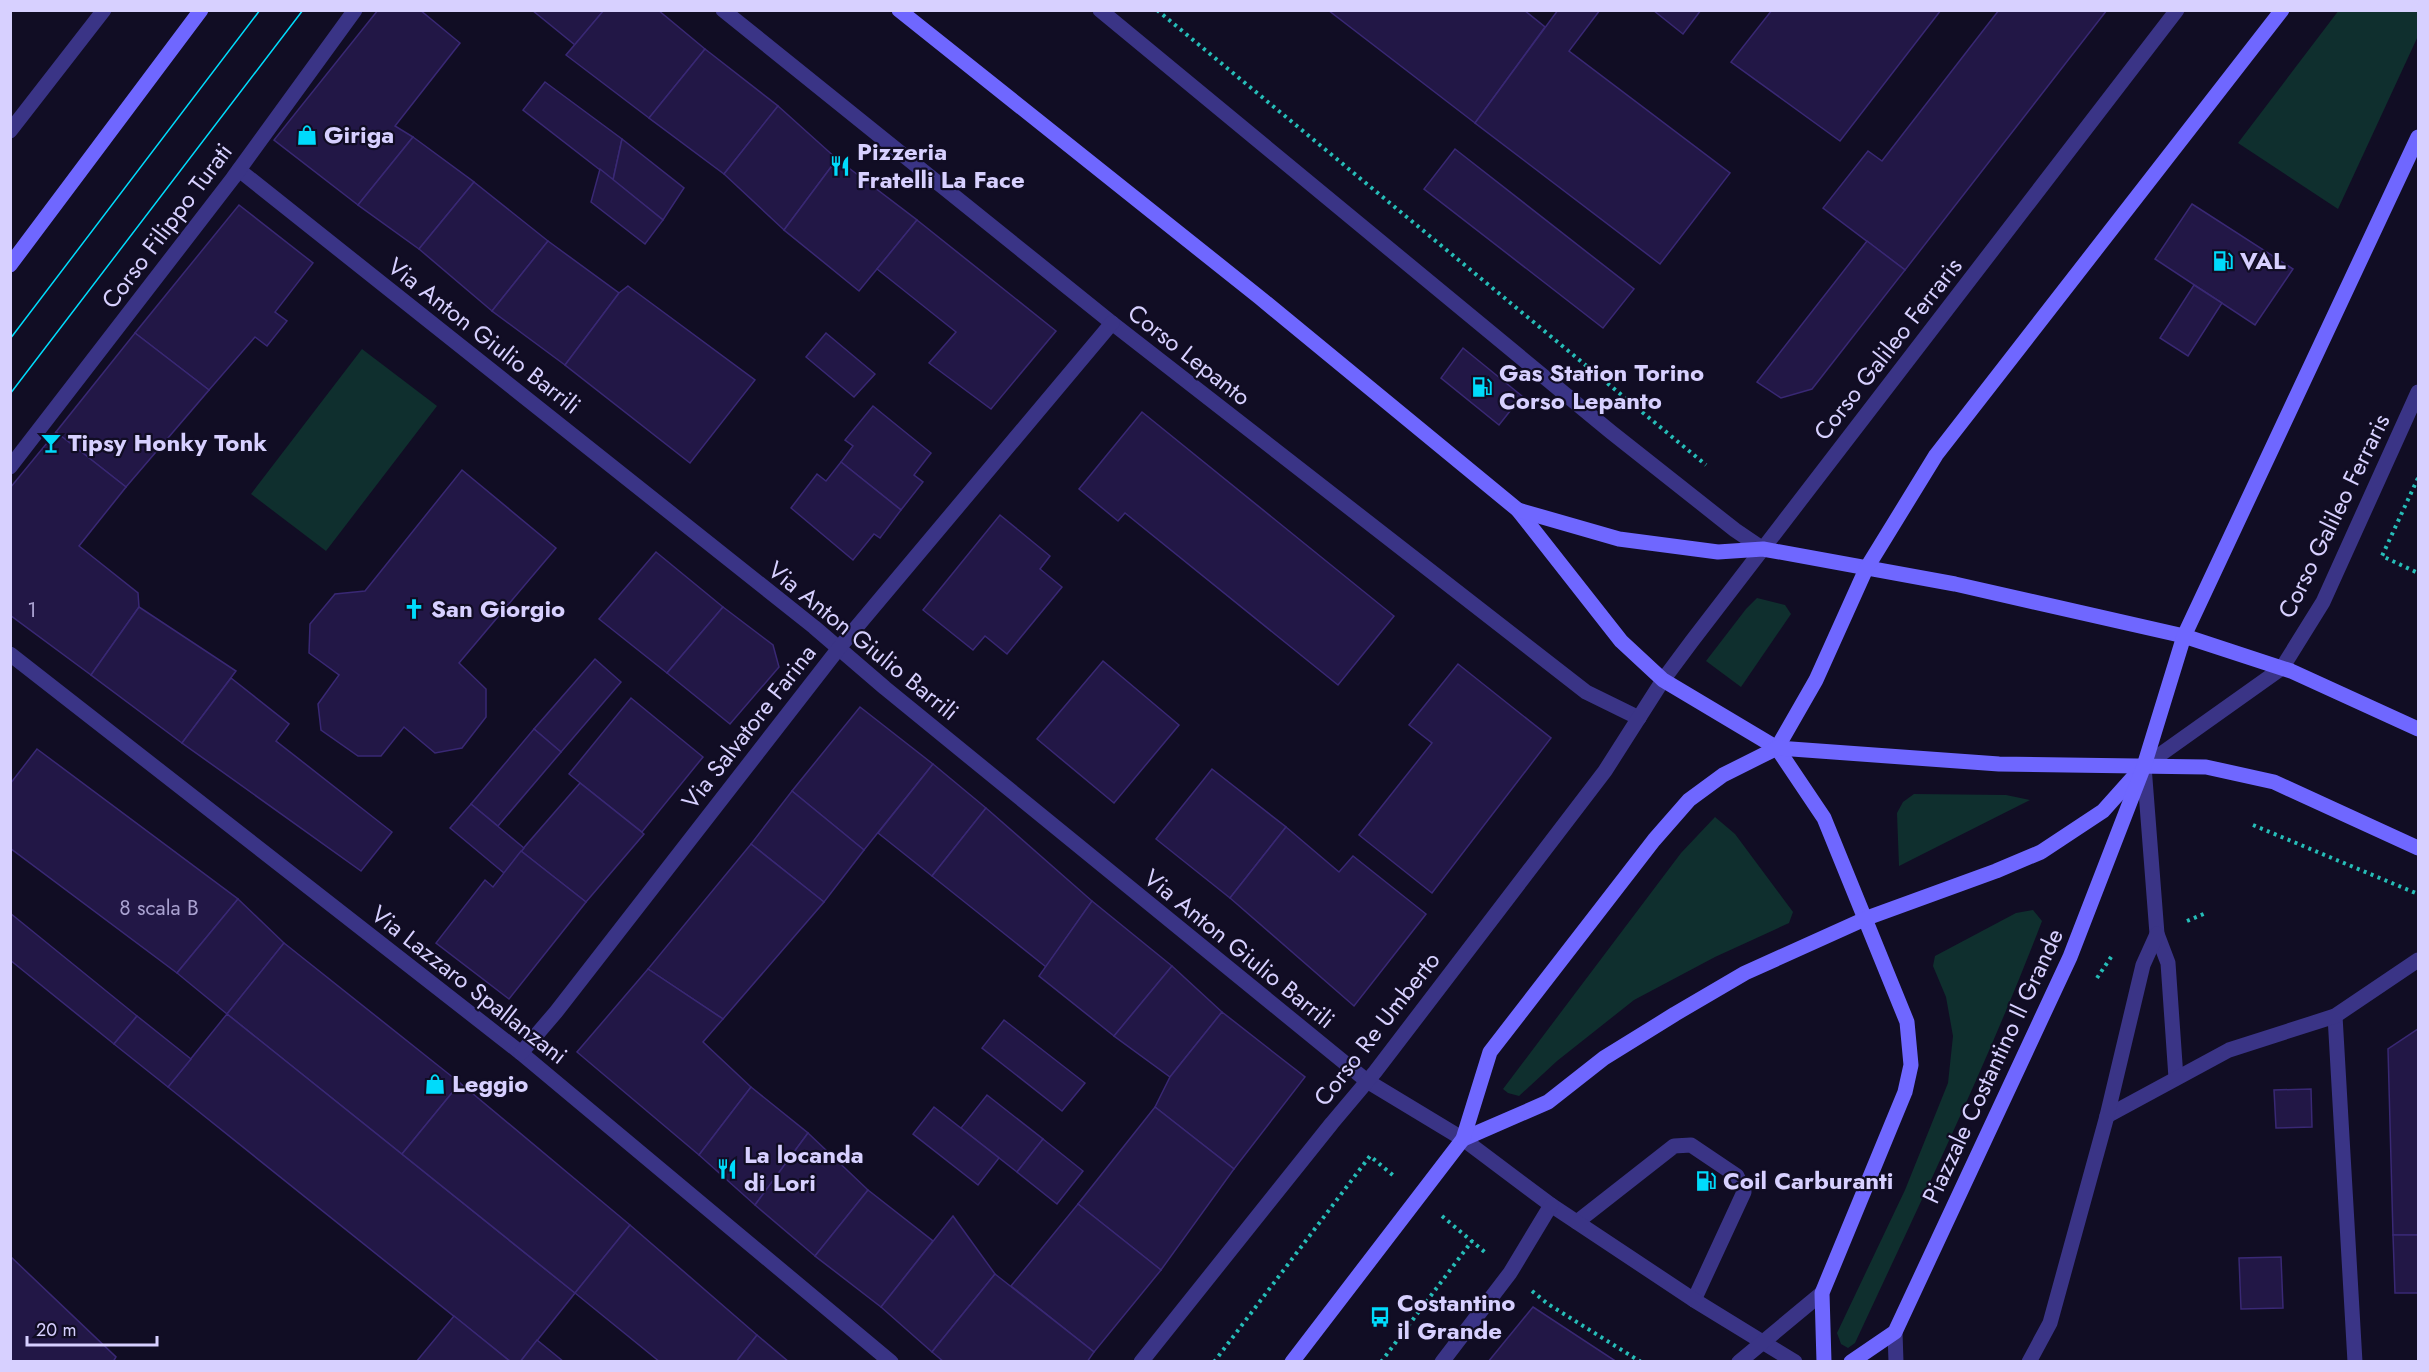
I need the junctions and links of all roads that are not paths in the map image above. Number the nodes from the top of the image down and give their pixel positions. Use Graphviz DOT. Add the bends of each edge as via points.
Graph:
graph roads {
  1 [pos="104,10"];
  2 [pos="201,10"];
  3 [pos="355,10"];
  4 [pos="723,10"];
  5 [pos="899,10"];
  6 [pos="1100,10"];
  7 [pos="2177,10"];
  8 [pos="2282,10"];
  9 [pos="10,131"];
  10 [pos="2418,137"];
  11 [pos="239,170"];
  12 [pos="10,266"];
  13 [pos="1112,323"];
  14 [pos="2418,392"];
  15 [pos="10,467"];
  16 [pos="1518,510"];
  17 [pos="1763,549"];
  18 [pos="1866,569"];
  19 [pos="2184,636"];
  20 [pos="839,648"];
  21 [pos="10,654"];
  22 [pos="2282,668"];
  23 [pos="1663,680"];
  24 [pos="1639,718"];
  25 [pos="2418,729"];
  26 [pos="1777,748"];
  27 [pos="2145,766"];
  28 [pos="2418,848"];
  29 [pos="1867,918"];
  30 [pos="2157,934"];
  31 [pos="2418,960"];
  32 [pos="2335,1016"];
  33 [pos="520,1053"];
  34 [pos="2176,1078"];
  35 [pos="1367,1082"];
  36 [pos="2107,1116"];
  37 [pos="1463,1139"];
  38 [pos="1551,1205"];
  39 [pos="1577,1222"];
  40 [pos="1822,1293"];
  41 [pos="1694,1300"];
  42 [pos="1895,1332"];
  43 [pos="1763,1342"];
  44 [pos="891,1362"];
  45 [pos="1141,1362"];
  46 [pos="1292,1362"];
  47 [pos="1442,1362"];
  48 [pos="1739,1362"];
  49 [pos="1795,1362"];
  50 [pos="1824,1362"];
  51 [pos="1851,1362"];
  52 [pos="1896,1362"];
  53 [pos="2029,1362"];
  54 [pos="2355,1362"];
  1 -- 9 [label="street"];
  2 -- 12 [label="main road"];
  3 -- 11 [label="street, Corso Filippo Turati"];
  4 -- 13 [label="street, Corso Lepanto"];
  5 -- 16 [label="main road"];
  6 -- 17 [label="street" via="1611,432"];
  7 -- 17 [label="street, Corso Galileo Ferraris"];
  8 -- 18 [label="main road" via="1936,455"];
  10 -- 19 [label="main road"];
  11 -- 15 [label="street, Corso Filippo Turati"];
  11 -- 20 [label="street, Via Anton Giulio Barrili"];
  13 -- 20 [label="street, Via Salvatore Farina"];
  13 -- 24 [label="street, Corso Lepanto" via="1586,692"];
  14 -- 22 [label="street, Corso Galileo Ferraris" via="2323,602"];
  16 -- 17 [label="main road" via="1619,539 1718,552"];
  16 -- 23 [label="main road" via="1621,641"];
  17 -- 18 [label="main road"];
  17 -- 23 [label="street, Corso Galileo Ferraris"];
  18 -- 19 [label="main road" via="1955,584"];
  18 -- 26 [label="main road" via="1816,680"];
  19 -- 22 [label="main road"];
  19 -- 27 [label="main road, Piazzale Costantino Il Grande"];
  20 -- 33 [label="street, Via Salvatore Farina"];
  20 -- 35 [label="street, Via Anton Giulio Barrili"];
  21 -- 33 [label="street, Via Lazzaro Spallanzani"];
  22 -- 25 [label="main road"];
  22 -- 27 [label="street, Corso Galileo Ferraris"];
  23 -- 24 [label="street, Corso Galileo Ferraris"];
  23 -- 26 [label="main road"];
  24 -- 35 [label="street, Corso Re Umberto" via="1605,771"];
  26 -- 27 [label="main road" via="1999,764"];
  26 -- 29 [label="main road" via="1824,818"];
  26 -- 37 [label="main road" via="1723,775 1689,800 1654,840 1490,1053"];
  27 -- 28 [label="main road" via="2206,767 2274,782"];
  27 -- 29 [label="main road, Piazzale Costantino Il Grande" via="2103,811 2041,852"];
  27 -- 30 [label="street, Piazzale Costantino Il Grande"];
  27 -- 42 [label="main road, Piazzale Costantino Il Grande" via="2070,957"];
  29 -- 37 [label="main road, Piazzale Costantino Il Grande" via="1745,973 1604,1059 1548,1102"];
  29 -- 40 [label="main road" via="1907,1022 1911,1065 1905,1092"];
  30 -- 34 [label="street, Piazzale Costantino Il Grande" via="2168,963"];
  30 -- 36 [label="street, Piazzale Costantino Il Grande" via="2143,965"];
  31 -- 32 [label="street"];
  32 -- 34 [label="street" via="2229,1050"];
  32 -- 54 [label="street"];
  33 -- 44 [label="street, Via Lazzaro Spallanzani"];
  34 -- 36 [label="street"];
  35 -- 37 [label="street, Via Anton Giulio Barrili"];
  35 -- 45 [label="street, Corso Re Umberto"];
  36 -- 53 [label="street, Piazzale Costantino Il Grande" via="2050,1323"];
  37 -- 38 [label="street"];
  37 -- 46 [label="main road"];
  38 -- 39 [label="street"];
  38 -- 47 [label="street" via="1510,1273"];
  39 -- 41 [label="street"];
  39 -- 41 [label="street" via="1674,1146 1691,1145 1737,1176 1744,1192"];
  40 -- 43 [label="street"];
  40 -- 50 [label="main road"];
  41 -- 43 [label="street"];
  42 -- 51 [label="main road"];
  42 -- 52 [label="street"];
  43 -- 48 [label="street"];
  43 -- 49 [label="street"];
}
